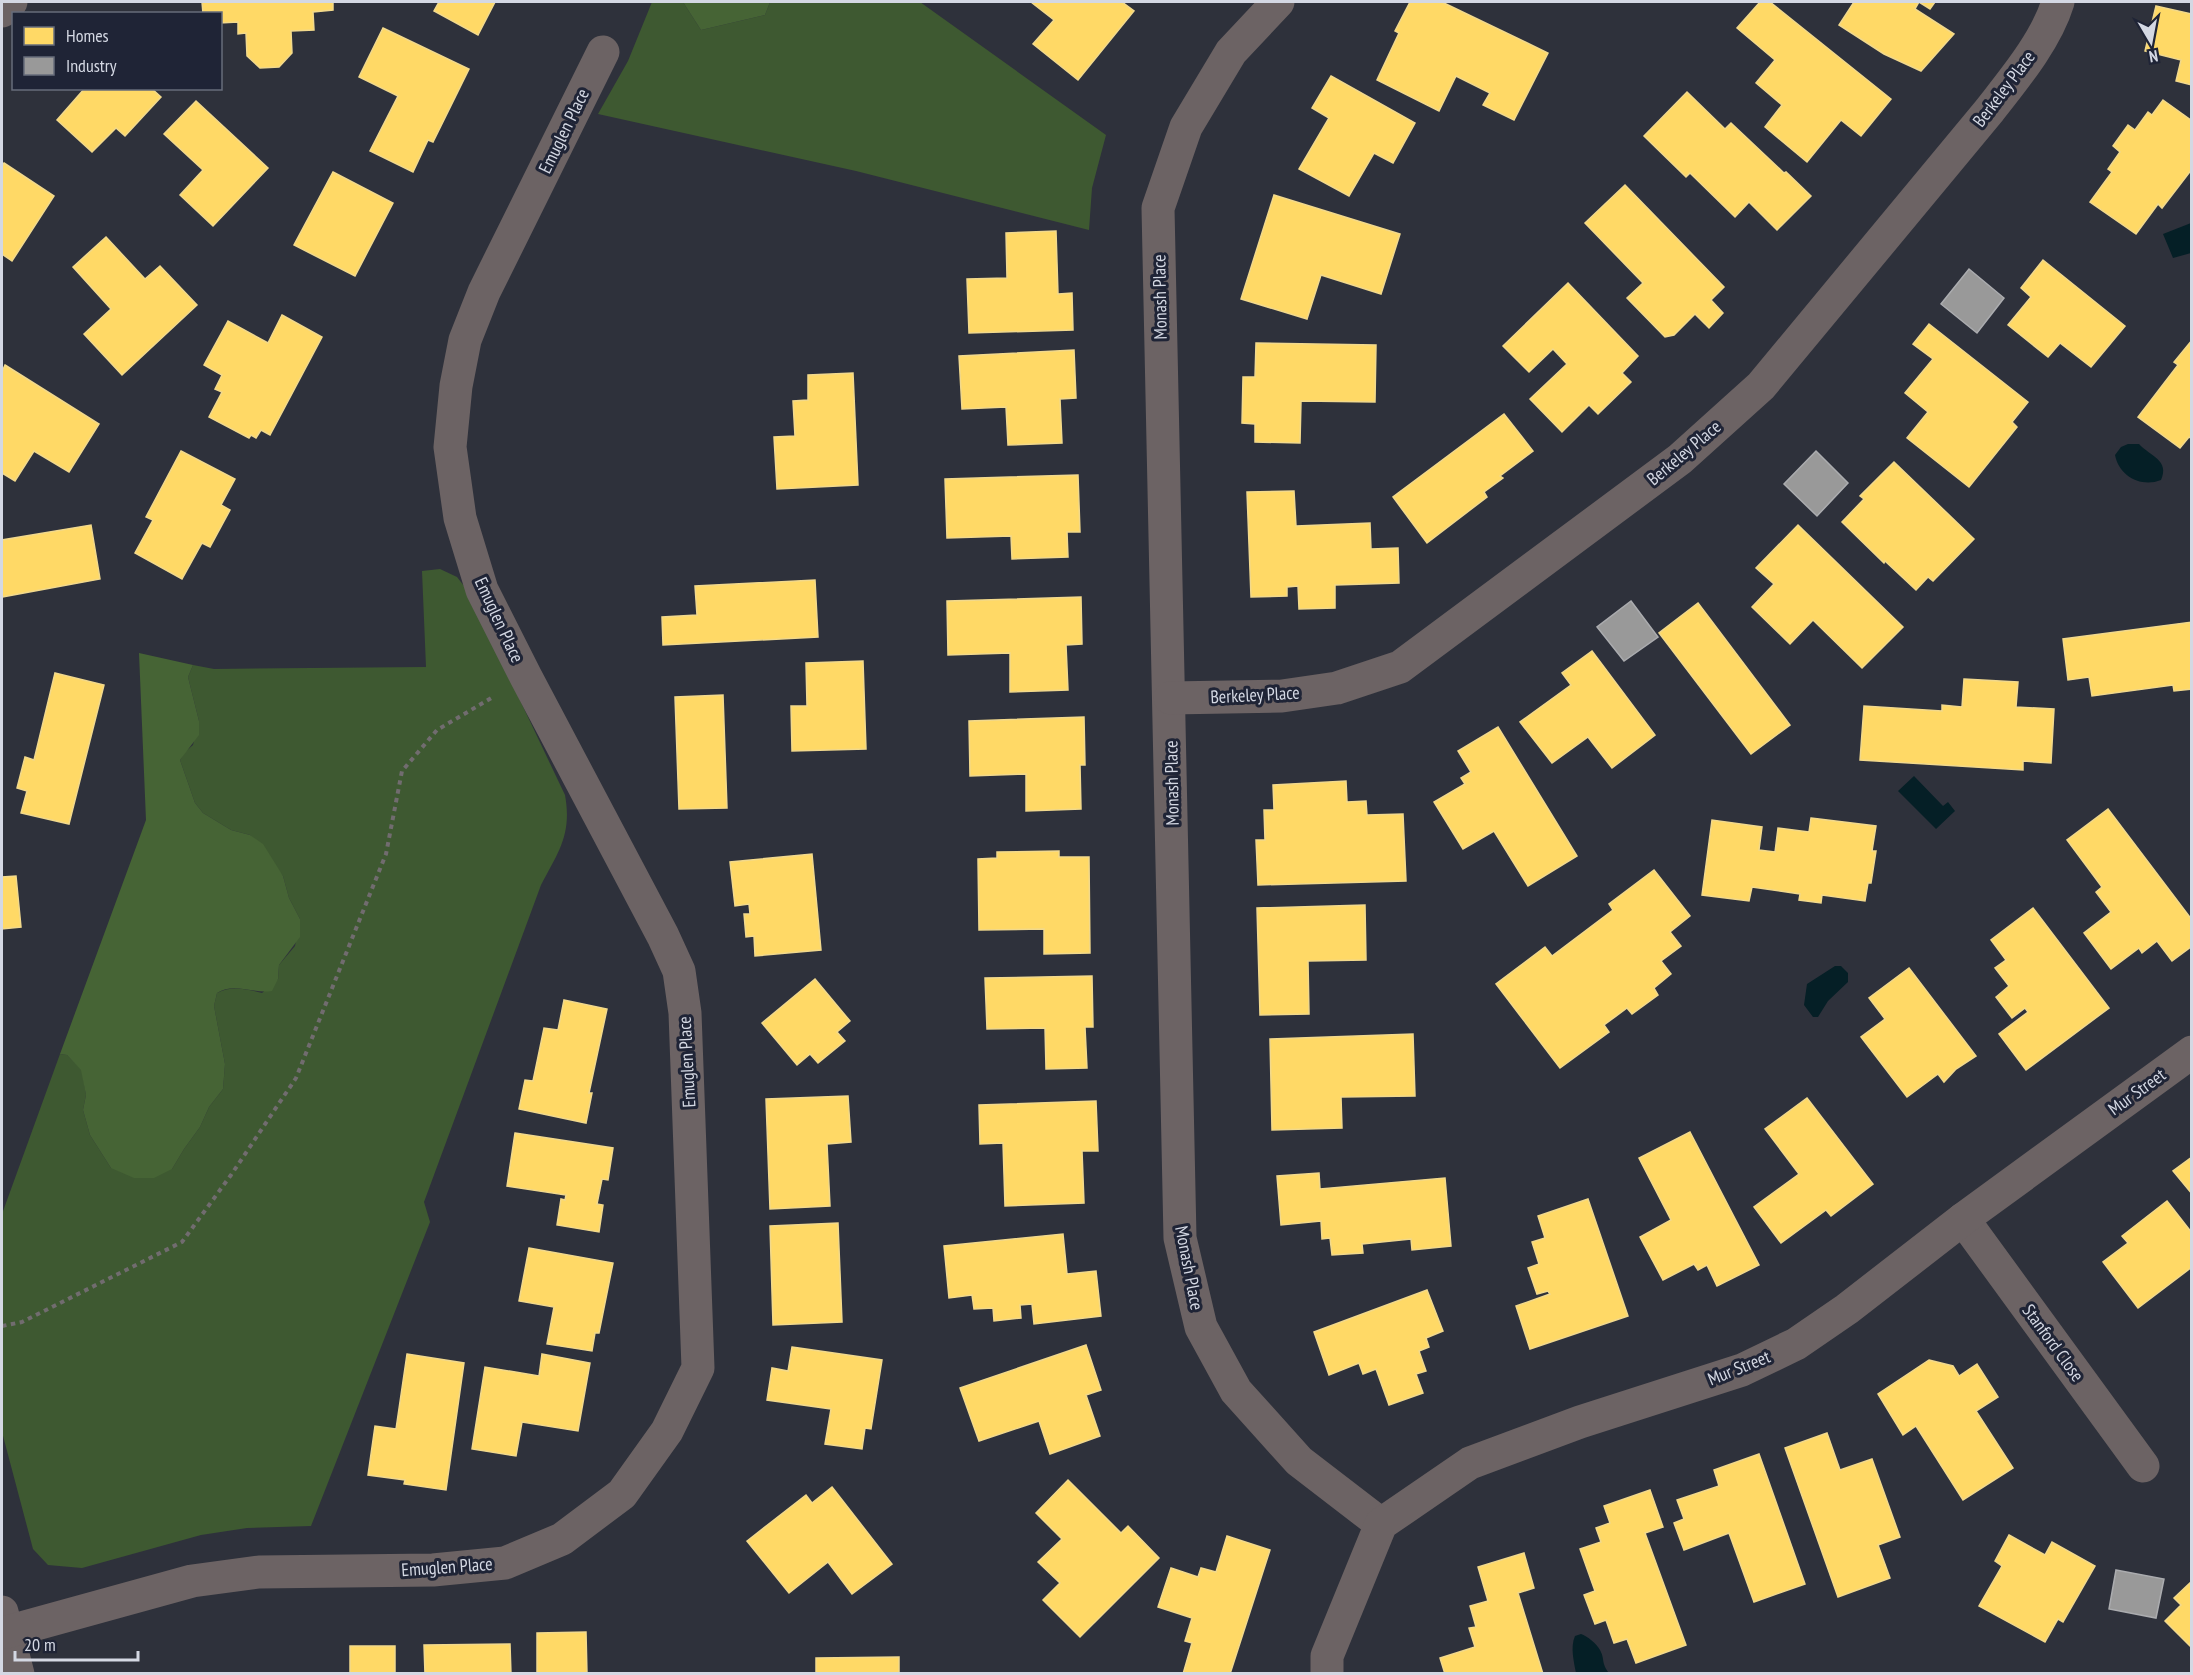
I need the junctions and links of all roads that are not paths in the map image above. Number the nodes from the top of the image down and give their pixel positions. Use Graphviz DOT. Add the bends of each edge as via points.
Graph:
graph roads {
  1 [pos="11,2"];
  2 [pos="1278,2"];
  3 [pos="2058,2"];
  4 [pos="2,11"];
  5 [pos="603,52"];
  6 [pos="1170,698"];
  7 [pos="2192,1052"];
  8 [pos="1963,1219"];
  9 [pos="2143,1466"];
  10 [pos="1381,1524"];
  11 [pos="4,1622"];
  12 [pos="18,1674"];
  13 [pos="1327,1674"];
  1 -- 4 [label="street"];
  2 -- 6 [label="street, Monash Place" via="1231,52 1186,127 1158,208"];
  3 -- 6 [label="street, Berkeley Place" via="2022,69 1761,386 1680,459 1400,667 1337,688 1282,696"];
  5 -- 11 [label="street, Emuglen Place" via="484,292 465,340 450,447 460,518 482,590 679,971 685,1013 698,1368 667,1431 622,1494 562,1539 505,1563 433,1570 248,1573 192,1581"];
  6 -- 10 [label="street, Monash Place" via="1180,1239 1201,1327 1236,1391 1299,1461"];
  7 -- 8 [label="street, Mur Street"];
  8 -- 9 [label="street, Stanford Close"];
  8 -- 10 [label="street, Mur Street" via="1796,1344 1742,1370 1580,1422 1470,1463"];
  10 -- 13 [label="street" via="1327,1656"];
  11 -- 12 [label="street"];
}
